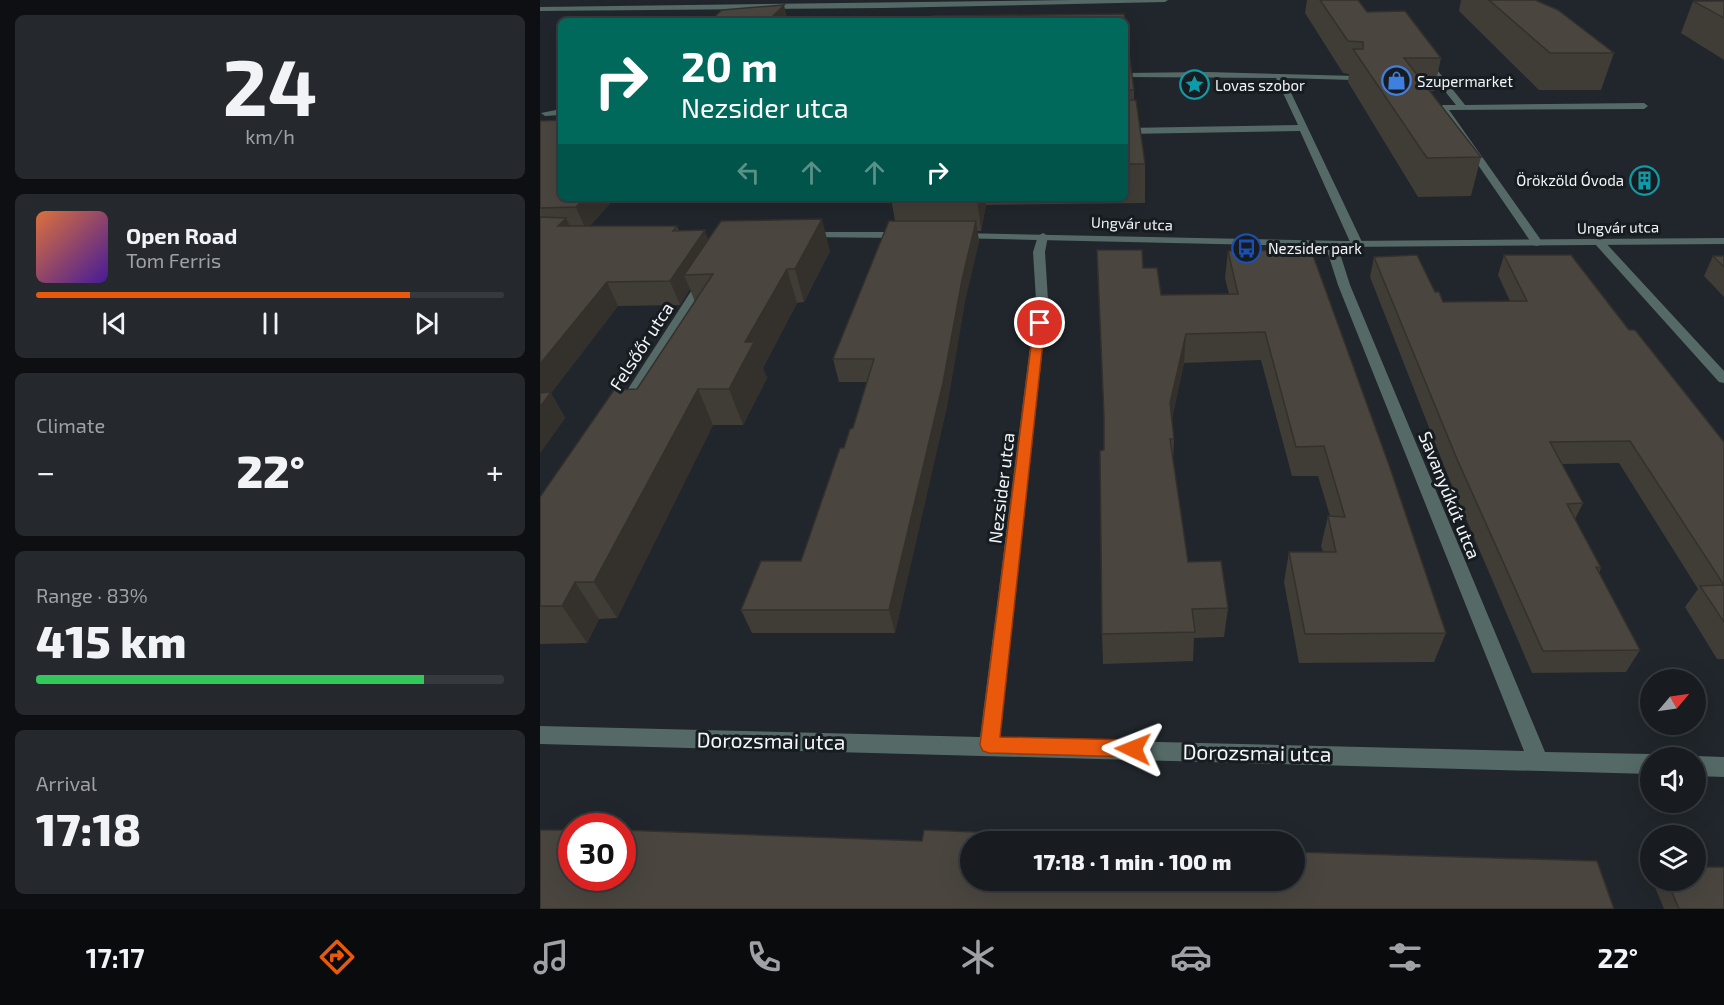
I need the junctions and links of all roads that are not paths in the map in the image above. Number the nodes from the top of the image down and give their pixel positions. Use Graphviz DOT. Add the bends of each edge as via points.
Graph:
graph roads {
  1 [pos="1165,0"];
  2 [pos="540,9"];
  3 [pos="1431,68"];
  4 [pos="1128,75"];
  5 [pos="1280,78"];
  6 [pos="1353,78"];
  7 [pos="1644,106"];
  8 [pos="1463,108"];
  9 [pos="558,112"];
  10 [pos="545,113"];
  11 [pos="1302,128"];
  12 [pos="1128,130"];
  13 [pos="795,235"];
  14 [pos="913,236"];
  15 [pos="948,236"];
  16 [pos="1043,236"];
  17 [pos="1599,242"];
  18 [pos="1724,242"];
  19 [pos="1537,243"];
  20 [pos="1331,244"];
  21 [pos="1357,244"];
  22 [pos="708,275"];
  23 [pos="1724,379"];
  24 [pos="618,416"];
  25 [pos="540,735"];
  26 [pos="989,745"];
  27 [pos="1538,759"];
  28 [pos="1640,764"];
  29 [pos="1706,766"];
  30 [pos="1724,767"];
  1 -- 2 [label="street"];
  3 -- 8 [label="street"];
  4 -- 5 [label="street"];
  5 -- 6 [label="street"];
  5 -- 11 [label="street"];
  7 -- 8 [label="street"];
  8 -- 19 [label="street" via="1443,108"];
  9 -- 10 [label="street"];
  11 -- 12 [label="street"];
  11 -- 21 [label="street"];
  13 -- 14 [label="street"];
  15 -- 16 [label="street, Ungvár utca"];
  16 -- 20 [label="street, Ungvár utca"];
  16 -- 26 [label="street, Nezsider utca" via="1039,252 1042,300"];
  17 -- 18 [label="street, Ungvár utca"];
  17 -- 19 [label="street, Ungvár utca"];
  17 -- 23 [label="street"];
  19 -- 21 [label="street, Ungvár utca"];
  20 -- 21 [label="street, Ungvár utca"];
  20 -- 27 [label="street, Savanyúkút utca" via="1344,285"];
  22 -- 24 [label="street, Felsőőr utca"];
  25 -- 26 [label="street, Dorozsmai utca"];
  26 -- 27 [label="street, Dorozsmai utca"];
  27 -- 28 [label="street, Dorozsmai utca"];
  29 -- 30 [label="street"];
}
